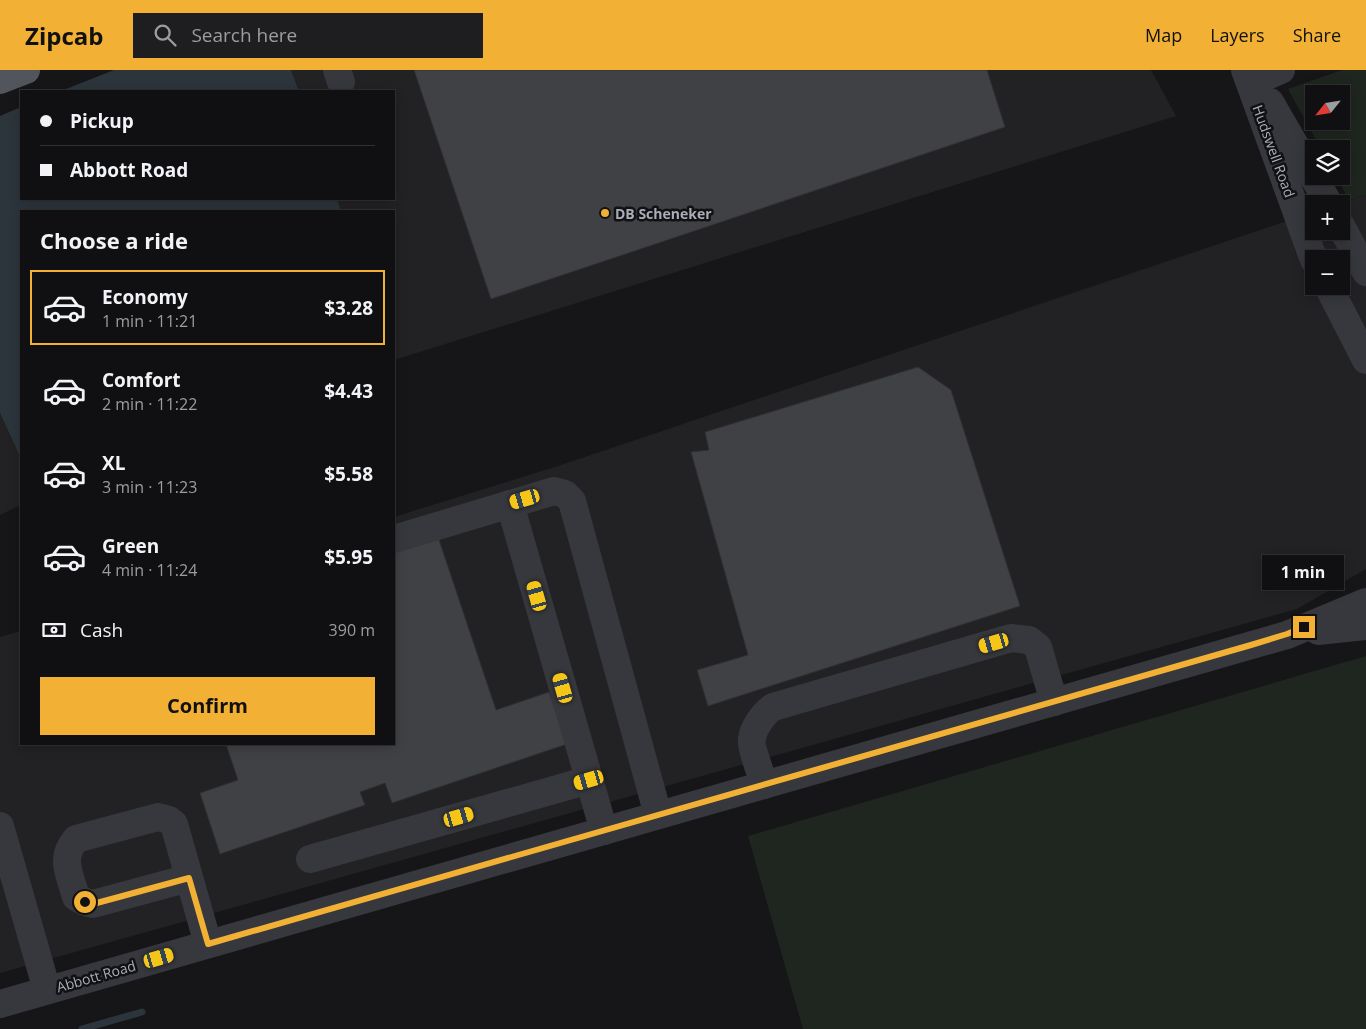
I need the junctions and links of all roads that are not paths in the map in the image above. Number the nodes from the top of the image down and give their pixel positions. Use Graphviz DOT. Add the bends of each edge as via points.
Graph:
graph roads {
  1 [pos="26,70"];
  2 [pos="1259,73"];
  3 [pos="0,80"];
  4 [pos="1324,195"];
  5 [pos="1349,240"];
  6 [pos="1311,250"];
  7 [pos="1366,272"];
  8 [pos="1333,295"];
  9 [pos="1366,360"];
  10 [pos="510,504"];
  11 [pos="395,539"];
  12 [pos="1366,602"];
  13 [pos="1366,626"];
  14 [pos="1287,634"];
  15 [pos="1054,702"];
  16 [pos="589,780"];
  17 [pos="764,785"];
  18 [pos="658,815"];
  19 [pos="0,826"];
  20 [pos="604,831"];
  21 [pos="310,859"];
  22 [pos="189,878"];
  23 [pos="208,944"];
  24 [pos="48,990"];
  25 [pos="0,1004"];
  1 -- 3 [label="main road"];
  2 -- 4 [label="street, Hudswell Road"];
  2 -- 6 [label="street, Hudswell Road"];
  5 -- 7 [label="street"];
  8 -- 9 [label="street"];
  10 -- 11 [label="street"];
  10 -- 16 [label="street"];
  10 -- 18 [label="street" via="554,491 565,494 572,501"];
  12 -- 14 [label="street, Abbott Road"];
  13 -- 14 [label="street, Abbott Road"];
  14 -- 15 [label="street, Abbott Road"];
  15 -- 17 [label="street, Abbott Road"];
  15 -- 17 [label="street" via="1038,647 1029,640 1011,638 773,707 767,711 751,740"];
  16 -- 20 [label="street"];
  16 -- 21 [label="street"];
  17 -- 18 [label="street, Abbott Road"];
  18 -- 20 [label="street, Abbott Road"];
  19 -- 24 [label="street"];
  20 -- 23 [label="street, Abbott Road"];
  22 -- 23 [label="street"];
  23 -- 24 [label="street, Abbott Road"];
  24 -- 25 [label="street, Abbott Road"];
}
